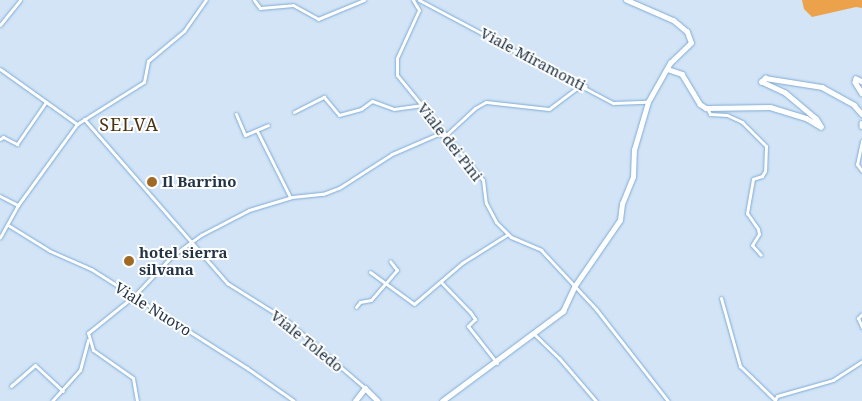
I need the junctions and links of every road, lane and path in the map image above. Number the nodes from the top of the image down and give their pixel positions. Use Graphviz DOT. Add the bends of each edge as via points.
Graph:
graph roads {
  1 [pos="20,0"];
  2 [pos="206,0"];
  3 [pos="254,0"];
  4 [pos="364,0"];
  5 [pos="413,0"];
  6 [pos="419,0"];
  7 [pos="626,0"];
  8 [pos="0,25"];
  9 [pos="0,69"];
  10 [pos="667,69"];
  11 [pos="862,82"];
  12 [pos="586,86"];
  13 [pos="862,93"];
  14 [pos="46,102"];
  15 [pos="648,102"];
  16 [pos="421,105"];
  17 [pos="706,108"];
  18 [pos="294,112"];
  19 [pos="236,114"];
  20 [pos="862,114"];
  21 [pos="84,118"];
  22 [pos="77,124"];
  23 [pos="268,125"];
  24 [pos="257,131"];
  25 [pos="446,136"];
  26 [pos="0,139"];
  27 [pos="862,141"];
  28 [pos="862,170"];
  29 [pos="0,196"];
  30 [pos="290,197"];
  31 [pos="18,205"];
  32 [pos="8,225"];
  33 [pos="508,234"];
  34 [pos="0,237"];
  35 [pos="191,241"];
  36 [pos="761,255"];
  37 [pos="390,261"];
  38 [pos="370,272"];
  39 [pos="441,282"];
  40 [pos="386,283"];
  41 [pos="574,287"];
  42 [pos="134,296"];
  43 [pos="721,298"];
  44 [pos="356,307"];
  45 [pos="862,314"];
  46 [pos="862,327"];
  47 [pos="533,332"];
  48 [pos="88,340"];
  49 [pos="862,361"];
  50 [pos="497,363"];
  51 [pos="11,386"];
  52 [pos="365,388"];
  53 [pos="62,391"];
  54 [pos="52,401"];
  55 [pos="137,401"];
  56 [pos="294,401"];
  57 [pos="355,401"];
  58 [pos="378,401"];
  59 [pos="442,401"];
  60 [pos="596,401"];
  61 [pos="668,401"];
  62 [pos="775,401"];
  1 -- 8 [label="street"];
  2 -- 21 [label="street" via="184,31 148,61 144,82"];
  3 -- 4 [label="street" via="260,8 293,6 318,18"];
  5 -- 16 [label="street, Viale dei Pini" via="419,10 395,67 397,75"];
  6 -- 12 [label="street, Viale Miramonti"];
  7 -- 10 [label="street" via="674,21 687,32 691,43"];
  9 -- 14 [label="street"];
  10 -- 15 [label="street"];
  10 -- 17 [label="street" via="682,74 700,104"];
  11 -- 13 [label="street" via="856,79 855,82"];
  12 -- 15 [label="street, Viale Miramonti" via="619,105"];
  12 -- 25 [label="street" via="576,89 549,109 490,102 479,105"];
  14 -- 22 [label="street"];
  14 -- 26 [label="street" via="17,144 3,137"];
  15 -- 41 [label="street" via="634,150 633,177 622,204 620,220"];
  16 -- 18 [label="street" via="394,109 372,101 339,115 324,97"];
  16 -- 25 [label="street, Viale dei Pini"];
  17 -- 20 [label="street" via="770,107 806,118 821,127 786,93 761,82 765,78 816,84 847,100"];
  17 -- 36 [label="street" via="710,114 727,115 747,124 766,146 764,171 762,176 753,179 747,213 758,229 759,234 752,245"];
  19 -- 24 [label="street" via="245,135"];
  21 -- 22 [label="street"];
  21 -- 35 [label="street, Viale Toledo"];
  22 -- 31 [label="street"];
  23 -- 24 [label="street"];
  24 -- 30 [label="street"];
  25 -- 30 [label="street" via="438,134 392,154 339,188 323,194"];
  25 -- 33 [label="street, Viale dei Pini" via="482,180 486,202 496,222"];
  27 -- 28 [label="street" via="857,164"];
  29 -- 31 [label="street"];
  30 -- 35 [label="street" via="250,210"];
  31 -- 32 [label="street"];
  32 -- 34 [label="street"];
  32 -- 42 [label="street, Viale Nuovo"];
  33 -- 39 [label="street" via="462,263"];
  33 -- 41 [label="street, Viale dei Pini" via="541,250"];
  35 -- 42 [label="street"];
  35 -- 52 [label="street, Viale Toledo" via="227,283 286,320"];
  37 -- 40 [label="street" via="397,270"];
  38 -- 40 [label="street"];
  39 -- 40 [label="street" via="414,304"];
  39 -- 50 [label="street" via="475,319 468,326"];
  40 -- 44 [label="street" via="371,300 360,302"];
  41 -- 47 [label="street" via="563,311"];
  41 -- 61 [label="street, Viale dei Pini" via="609,325"];
  42 -- 48 [label="street" via="88,333"];
  42 -- 56 [label="street, Viale Nuovo"];
  43 -- 62 [label="street" via="740,366"];
  45 -- 46 [label="street" via="858,318"];
  47 -- 50 [label="street"];
  47 -- 60 [label="street"];
  48 -- 53 [label="street" via="80,370"];
  48 -- 55 [label="street" via="93,350 133,378"];
  49 -- 62 [label="street" via="832,380 777,396"];
  50 -- 59 [label="street" via="464,382"];
  51 -- 53 [label="street" via="35,365"];
  52 -- 57 [label="street"];
  52 -- 58 [label="street, Viale Toledo"];
  53 -- 54 [label="street"];
}
